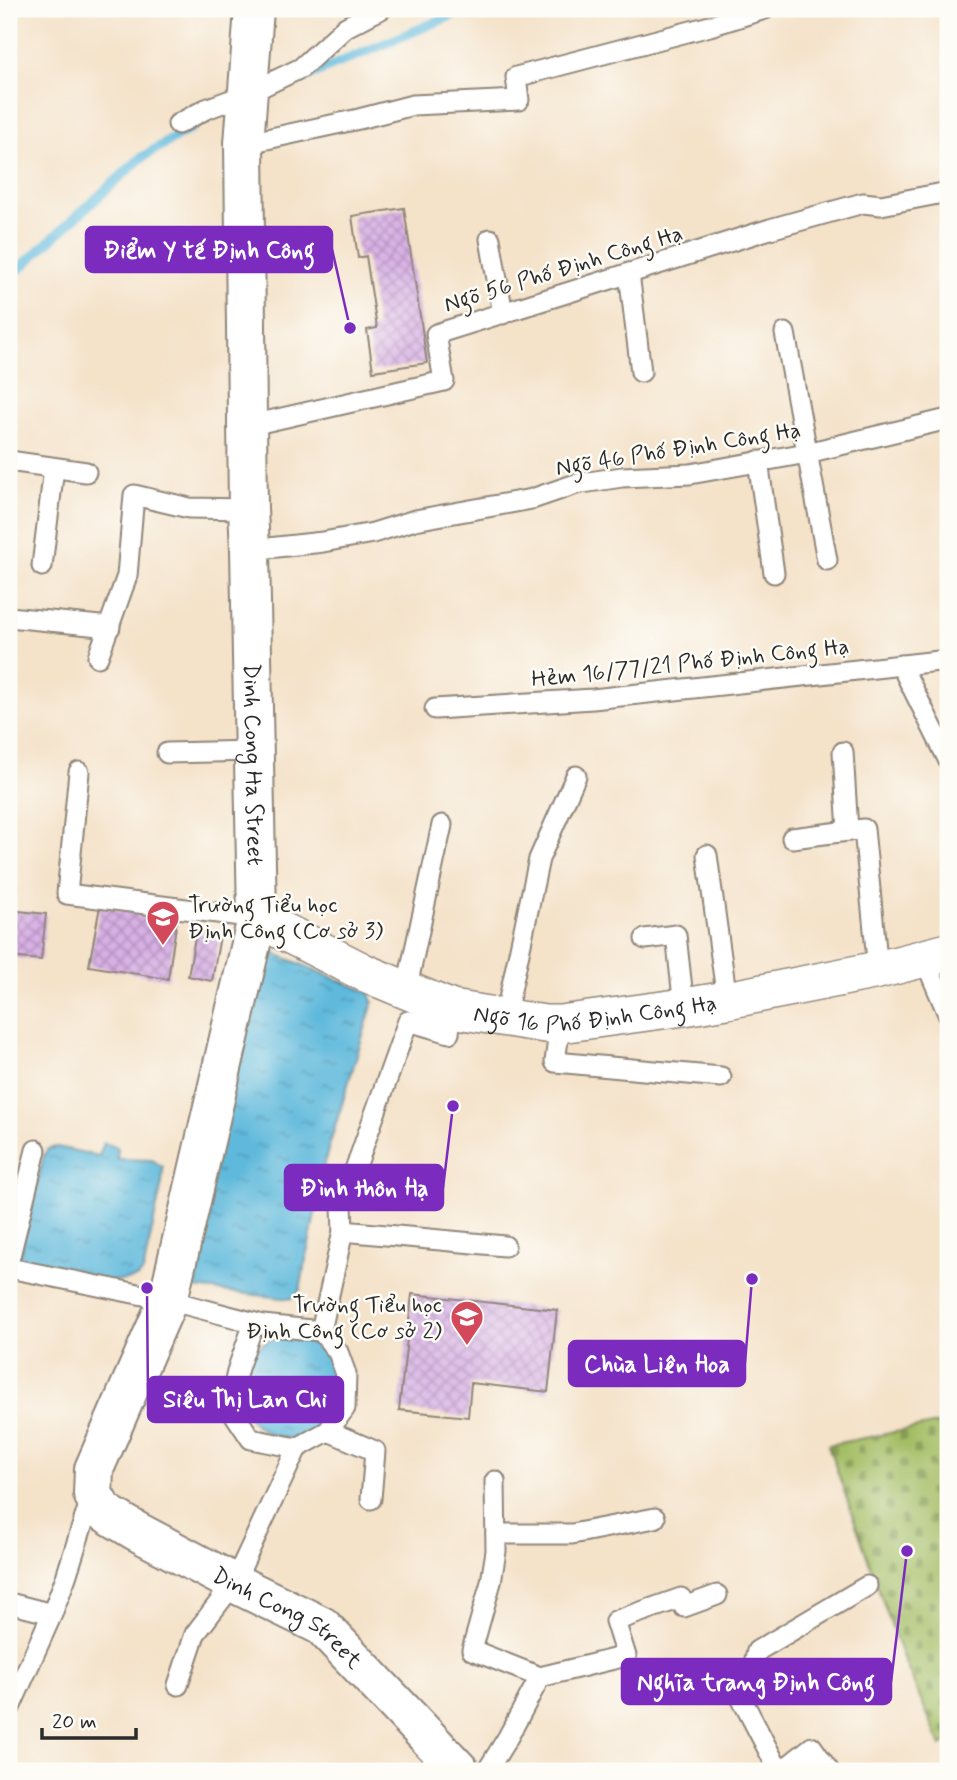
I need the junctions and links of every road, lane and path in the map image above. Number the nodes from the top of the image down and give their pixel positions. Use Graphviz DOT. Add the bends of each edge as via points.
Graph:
graph roads {
  1 [pos="254,9"];
  2 [pos="381,9"];
  3 [pos="765,9"];
  4 [pos="245,112"];
  5 [pos="178,124"];
  6 [pos="948,192"];
  7 [pos="490,239"];
  8 [pos="629,273"];
  9 [pos="503,314"];
  10 [pos="785,333"];
  11 [pos="641,372"];
  12 [pos="948,419"];
  13 [pos="247,426"];
  14 [pos="807,453"];
  15 [pos="9,461"];
  16 [pos="758,461"];
  17 [pos="54,468"];
  18 [pos="86,472"];
  19 [pos="248,509"];
  20 [pos="250,550"];
  21 [pos="827,560"];
  22 [pos="42,566"];
  23 [pos="774,573"];
  24 [pos="9,617"];
  25 [pos="110,626"];
  26 [pos="98,657"];
  27 [pos="948,660"];
  28 [pos="901,666"];
  29 [pos="435,709"];
  30 [pos="254,751"];
  31 [pos="843,752"];
  32 [pos="167,754"];
  33 [pos="948,759"];
  34 [pos="79,772"];
  35 [pos="576,776"];
  36 [pos="442,825"];
  37 [pos="848,831"];
  38 [pos="792,838"];
  39 [pos="707,855"];
  40 [pos="257,918"];
  41 [pos="645,939"];
  42 [pos="936,955"];
  43 [pos="877,970"];
  44 [pos="406,991"];
  45 [pos="727,1000"];
  46 [pos="684,1007"];
  47 [pos="452,1010"];
  48 [pos="948,1014"];
  49 [pos="505,1018"];
  50 [pos="560,1024"];
  51 [pos="721,1077"];
  52 [pos="36,1150"];
  53 [pos="343,1231"];
  54 [pos="505,1246"];
  55 [pos="9,1267"];
  56 [pos="168,1300"];
  57 [pos="254,1323"];
  58 [pos="321,1331"];
  59 [pos="328,1431"];
  60 [pos="298,1448"];
  61 [pos="495,1481"];
  62 [pos="93,1494"];
  63 [pos="371,1499"];
  64 [pos="655,1518"];
  65 [pos="496,1534"];
  66 [pos="234,1583"];
  67 [pos="867,1586"];
  68 [pos="717,1595"];
  69 [pos="9,1603"];
  70 [pos="52,1614"];
  71 [pos="540,1677"];
  72 [pos="178,1685"];
  73 [pos="9,1710"];
  74 [pos="460,1771"];
  75 [pos="487,1771"];
  76 [pos="780,1771"];
  77 [pos="829,1771"];
  1 -- 4 [label="street, Dinh Cong Ha Street"];
  2 -- 4 [label="lane" via="346,27"];
  3 -- 4 [label="lane" via="516,76 519,100 413,106 359,120"];
  4 -- 5 [label="lane" via="206,109"];
  4 -- 13 [label="street, Dinh Cong Ha Street"];
  6 -- 8 [label="lane, Ngõ 56 Phố Định Công Hạ" via="881,205 863,203"];
  7 -- 9 [label="lane"];
  8 -- 9 [label="lane, Ngõ 56 Phố Định Công Hạ"];
  8 -- 11 [label="lane"];
  9 -- 13 [label="lane, Ngõ 56 Phố Định Công Hạ" via="436,334 444,381"];
  10 -- 14 [label="lane"];
  12 -- 14 [label="lane, Ngõ 46 Phố Định Công Hạ"];
  13 -- 19 [label="street, Dinh Cong Ha Street"];
  14 -- 16 [label="lane, Ngõ 46 Phố Định Công Hạ"];
  14 -- 21 [label="lane"];
  15 -- 17 [label="lane"];
  16 -- 20 [label="lane, Ngõ 46 Phố Định Công Hạ" via="690,474 576,484 532,499 415,520 373,533"];
  16 -- 23 [label="lane"];
  17 -- 18 [label="lane"];
  17 -- 22 [label="lane"];
  19 -- 20 [label="street, Dinh Cong Ha Street"];
  19 -- 25 [label="lane" via="189,508 134,495 127,576"];
  20 -- 30 [label="street, Dinh Cong Ha Street"];
  24 -- 25 [label="lane"];
  25 -- 26 [label="lane"];
  27 -- 28 [label="lane, Hẻm 16/77/21 Phố Định Công Hạ"];
  28 -- 29 [label="lane, Hẻm 16/77/21 Phố Định Công Hạ" via="593,699"];
  28 -- 33 [label="lane"];
  30 -- 32 [label="lane"];
  30 -- 40 [label="street, Dinh Cong Ha Street"];
  31 -- 37 [label="lane"];
  34 -- 40 [label="lane" via="67,894"];
  35 -- 49 [label="lane" via="539,859"];
  36 -- 44 [label="lane"];
  37 -- 38 [label="lane"];
  37 -- 43 [label="lane" via="864,829"];
  39 -- 45 [label="lane"];
  40 -- 44 [label="street, Ngõ 16 Phố Định Công Hạ"];
  40 -- 56 [label="street, Dinh Cong Ha Street"];
  41 -- 46 [label="lane" via="676,935"];
  42 -- 43 [label="street, Ngõ 16 Phố Định Công Hạ"];
  42 -- 48 [label="lane"];
  43 -- 45 [label="street, Ngõ 16 Phố Định Công Hạ"];
  44 -- 47 [label="street, Ngõ 16 Phố Định Công Hạ"];
  45 -- 46 [label="street, Ngõ 16 Phố Định Công Hạ"];
  46 -- 50 [label="street, Ngõ 16 Phố Định Công Hạ"];
  47 -- 49 [label="street, Ngõ 16 Phố Định Công Hạ"];
  47 -- 53 [label="lane" via="449,1033 408,1021 342,1206"];
  49 -- 50 [label="street, Ngõ 16 Phố Định Công Hạ"];
  50 -- 51 [label="lane" via="555,1062"];
  52 -- 55 [label="lane"];
  53 -- 54 [label="lane"];
  53 -- 58 [label="lane"];
  55 -- 56 [label="lane"];
  56 -- 57 [label="lane"];
  56 -- 62 [label="street, Dinh Cong Ha Street" via="94,1469"];
  57 -- 58 [label="lane"];
  57 -- 60 [label="lane" via="229,1406 251,1439"];
  58 -- 59 [label="lane" via="338,1352 346,1374 345,1408"];
  59 -- 60 [label="lane"];
  59 -- 63 [label="lane" via="375,1451"];
  60 -- 66 [label="lane"];
  61 -- 65 [label="lane"];
  62 -- 66 [label="street, Dinh Cong Street" via="103,1511"];
  62 -- 70 [label="lane"];
  64 -- 65 [label="lane" via="572,1534"];
  65 -- 71 [label="lane" via="491,1582 472,1650"];
  66 -- 72 [label="lane" via="195,1634"];
  66 -- 74 [label="street, Dinh Cong Street" via="322,1626"];
  67 -- 76 [label="lane" via="757,1651 751,1676 737,1690"];
  68 -- 71 [label="lane" via="684,1607 681,1598 615,1620 626,1656"];
  69 -- 70 [label="lane"];
  70 -- 73 [label="lane"];
  71 -- 75 [label="lane"];
  76 -- 77 [label="lane" via="812,1747"];
}
